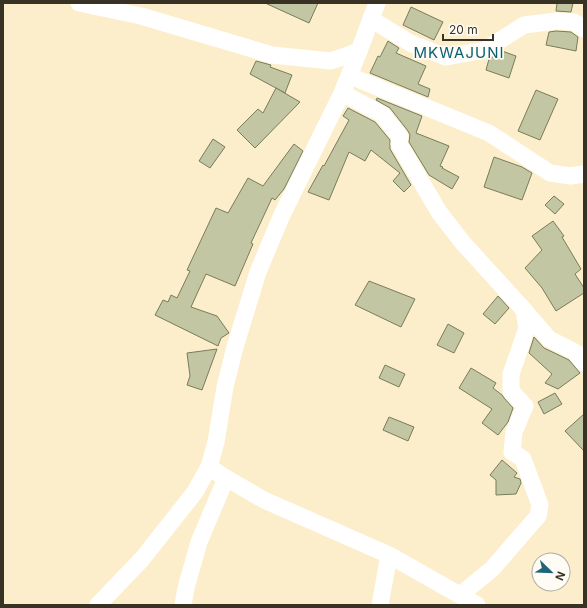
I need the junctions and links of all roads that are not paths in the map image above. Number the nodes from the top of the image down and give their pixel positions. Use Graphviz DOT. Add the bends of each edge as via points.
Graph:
graph roads {
  1 [pos="79,3"];
  2 [pos="374,11"];
  3 [pos="584,29"];
  4 [pos="359,51"];
  5 [pos="350,76"];
  6 [pos="342,93"];
  7 [pos="584,174"];
  8 [pos="524,310"];
  9 [pos="584,363"];
  10 [pos="209,467"];
  11 [pos="226,478"];
  12 [pos="389,555"];
  13 [pos="460,595"];
  14 [pos="98,605"];
  15 [pos="182,605"];
  16 [pos="380,605"];
  17 [pos="477,605"];
  1 -- 4 [label="street" via="140,16 272,54 331,61"];
  2 -- 3 [label="street" via="410,43 446,57 485,50 524,25 556,21 574,22"];
  2 -- 4 [label="street"];
  4 -- 5 [label="street"];
  5 -- 6 [label="street"];
  5 -- 7 [label="street" via="490,133 550,173 571,176"];
  6 -- 8 [label="street" via="382,114 400,137 399,144 439,212 463,243"];
  6 -- 10 [label="street" via="281,217 258,272 235,347"];
  8 -- 9 [label="street" via="549,339 575,352"];
  8 -- 13 [label="street" via="527,328 510,374 511,391 524,406 514,432 512,452 523,459 540,505 538,516 492,569"];
  10 -- 11 [label="street"];
  10 -- 14 [label="street" via="195,492 142,559"];
  11 -- 12 [label="street" via="264,500"];
  11 -- 15 [label="street" via="199,542"];
  12 -- 13 [label="street"];
  12 -- 16 [label="street"];
  13 -- 17 [label="street"];
}
